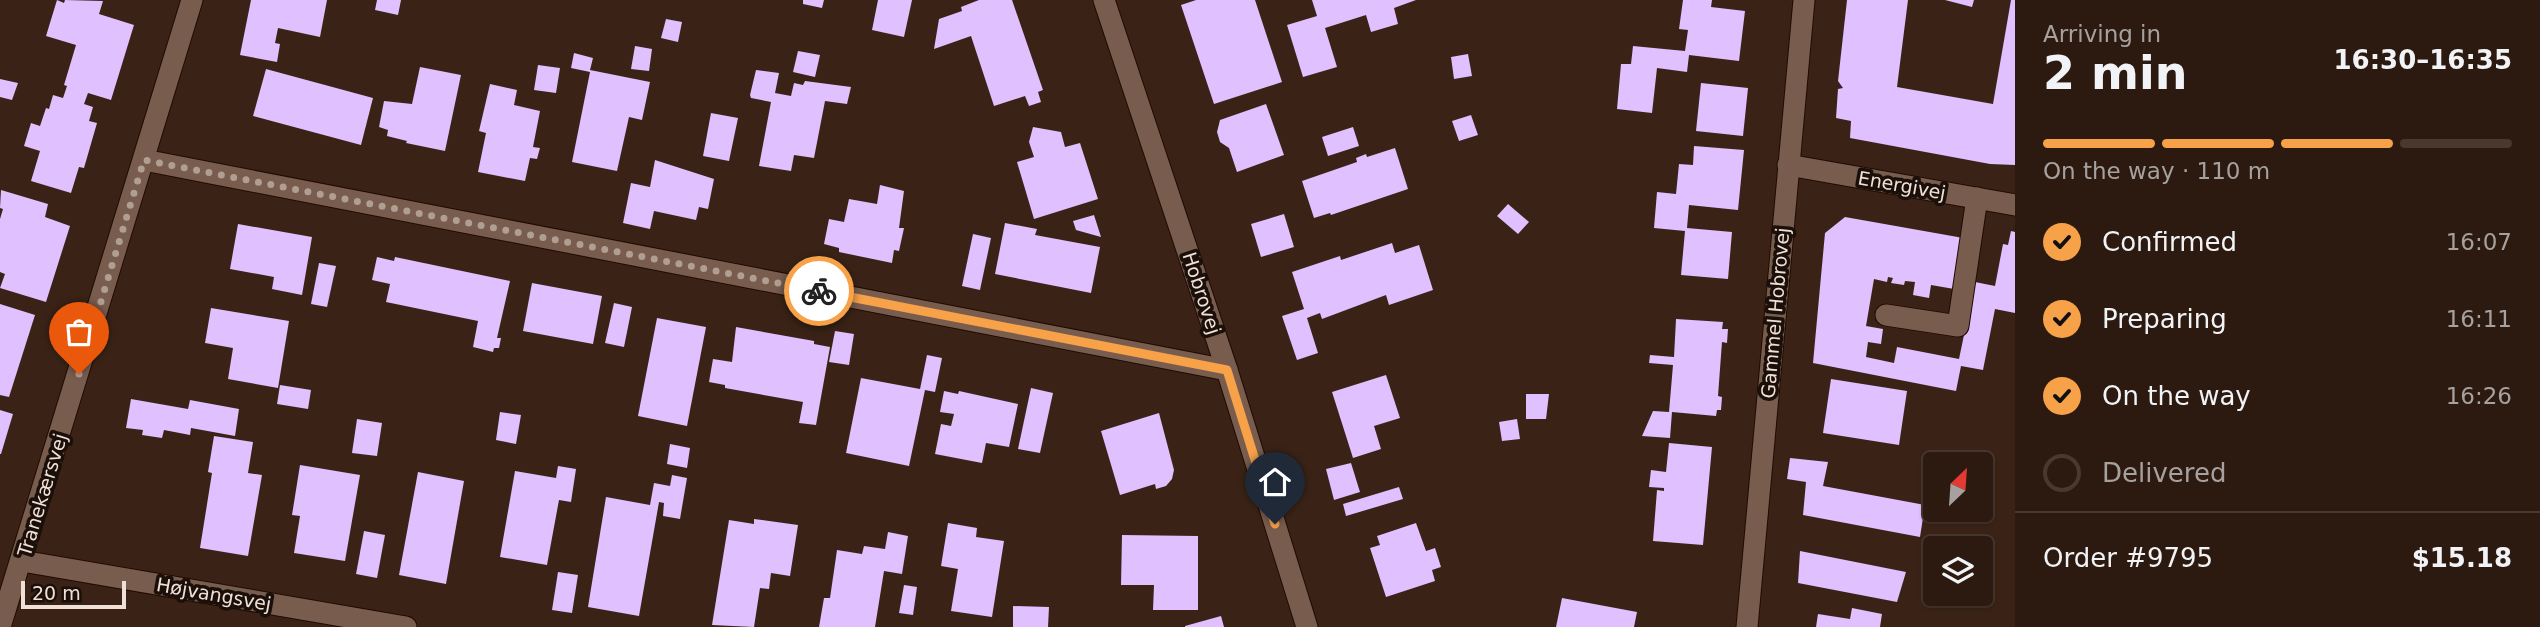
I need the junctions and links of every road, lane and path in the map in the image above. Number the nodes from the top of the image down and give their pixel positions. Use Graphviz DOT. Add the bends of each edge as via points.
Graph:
graph roads {
  1 [pos="192,0"];
  2 [pos="1104,0"];
  3 [pos="1804,0"];
  4 [pos="144,160"];
  5 [pos="1788,165"];
  6 [pos="1977,198"];
  7 [pos="2015,205"];
  8 [pos="1886,315"];
  9 [pos="1227,370"];
  10 [pos="22,561"];
  11 [pos="0,627"];
  12 [pos="406,627"];
  13 [pos="1307,627"];
  14 [pos="1747,627"];
  1 -- 4 [label="street, Tranekærsvej"];
  2 -- 9 [label="street, Hobrovej"];
  3 -- 5 [label="street, Gammel Hobrovej"];
  4 -- 9 [label="street"];
  4 -- 10 [label="street, Tranekærsvej"];
  5 -- 6 [label="street, Energivej"];
  5 -- 14 [label="street, Gammel Hobrovej"];
  6 -- 7 [label="street, Energivej"];
  6 -- 8 [label="street" via="1958,326"];
  9 -- 13 [label="street, Hobrovej"];
  10 -- 11 [label="street, Tranekærsvej"];
  10 -- 12 [label="street, Højvangsvej"];
}
